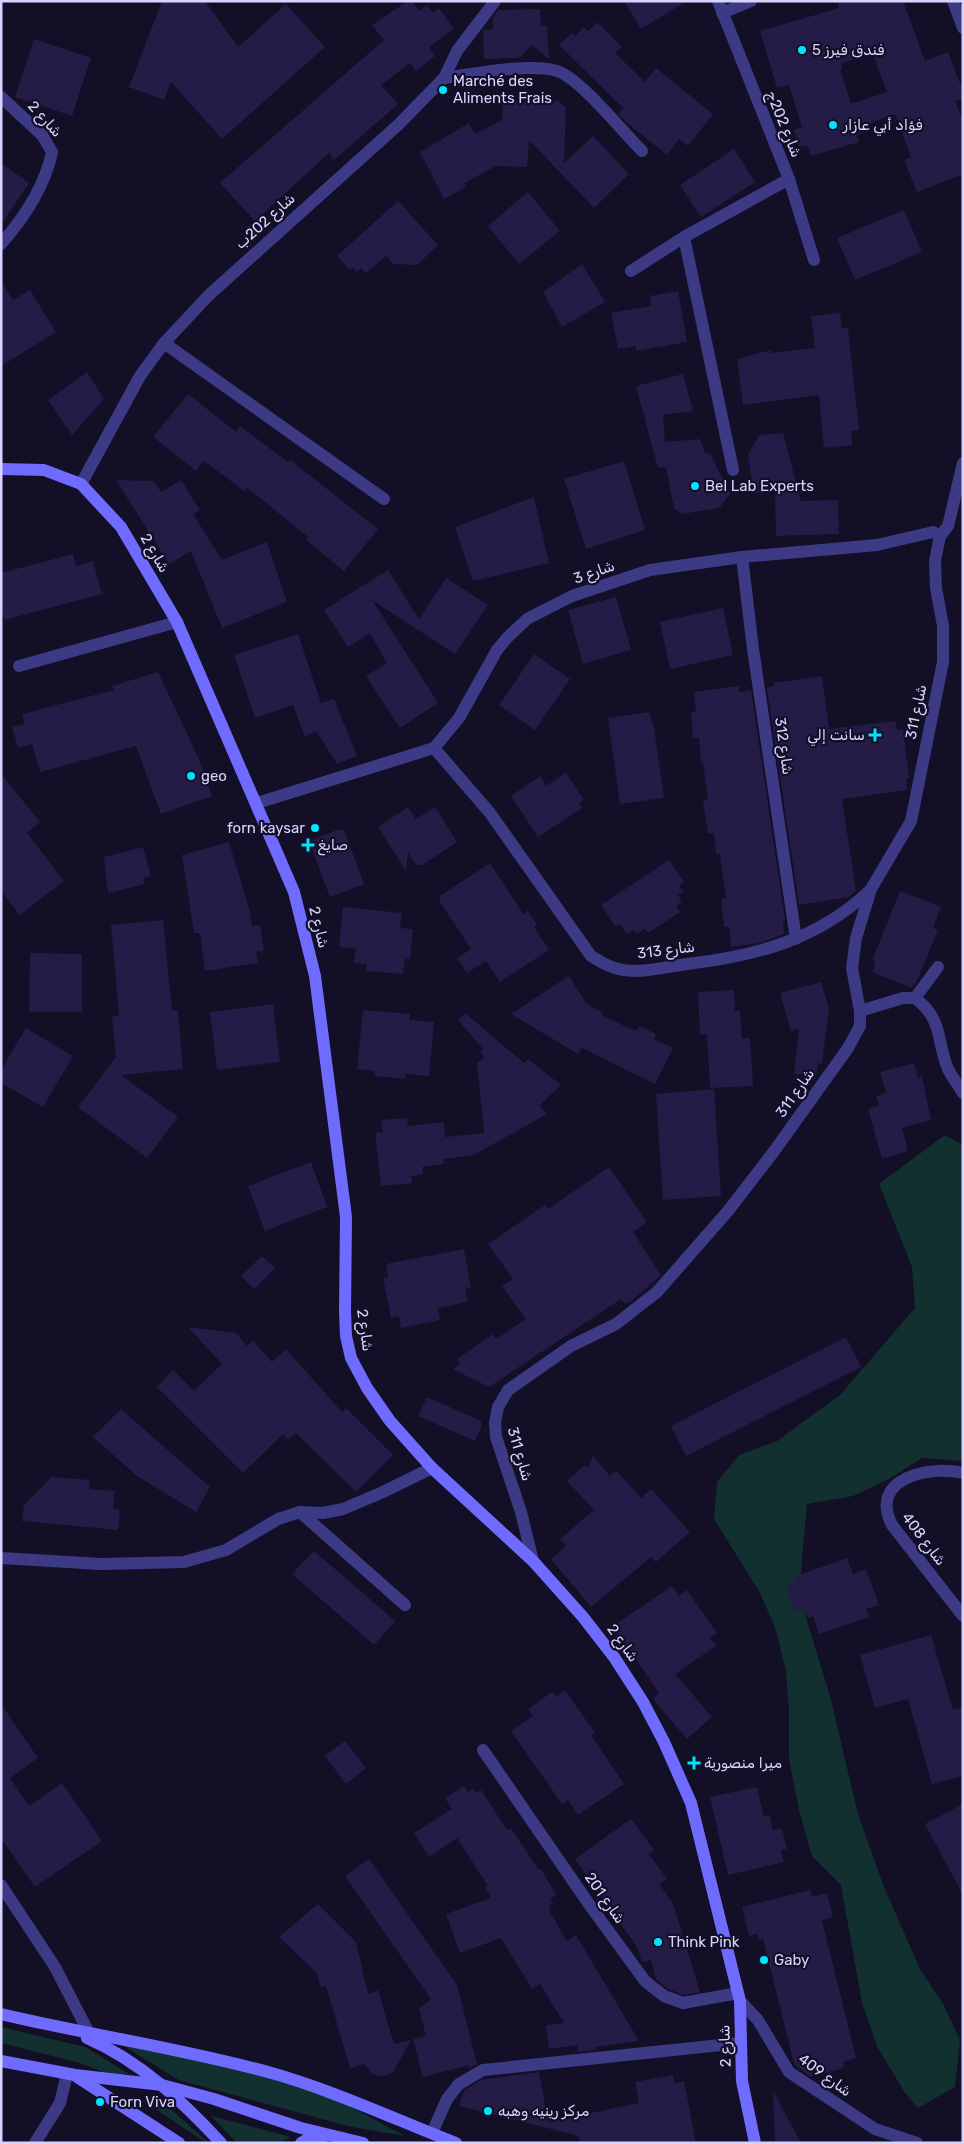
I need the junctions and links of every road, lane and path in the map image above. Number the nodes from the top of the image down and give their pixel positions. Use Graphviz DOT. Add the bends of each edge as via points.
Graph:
graph roads {
  1 [pos="495,1"];
  2 [pos="750,1"];
  3 [pos="953,1"];
  4 [pos="720,7"];
  5 [pos="963,28"];
  6 [pos="444,78"];
  7 [pos="1,97"];
  8 [pos="642,151"];
  9 [pos="789,179"];
  10 [pos="684,237"];
  11 [pos="1,244"];
  12 [pos="814,260"];
  13 [pos="631,271"];
  14 [pos="164,343"];
  15 [pos="963,463"];
  16 [pos="5,467"];
  17 [pos="732,470"];
  18 [pos="82,484"];
  19 [pos="384,499"];
  20 [pos="940,536"];
  21 [pos="742,557"];
  22 [pos="177,622"];
  23 [pos="19,666"];
  24 [pos="434,748"];
  25 [pos="257,803"];
  26 [pos="871,890"];
  27 [pos="796,939"];
  28 [pos="938,967"];
  29 [pos="916,998"];
  30 [pos="860,1011"];
  31 [pos="963,1093"];
  32 [pos="432,1468"];
  33 [pos="963,1473"];
  34 [pos="300,1512"];
  35 [pos="1,1558"];
  36 [pos="533,1561"];
  37 [pos="405,1605"];
  38 [pos="963,1616"];
  39 [pos="484,1750"];
  40 [pos="1,1884"];
  41 [pos="739,1997"];
  42 [pos="1,2014"];
  43 [pos="64,2029"];
  44 [pos="89,2033"];
  45 [pos="740,2042"];
  46 [pos="1,2060"];
  47 [pos="71,2075"];
  48 [pos="162,2085"];
  49 [pos="432,2133"];
  50 [pos="328,2136"];
  51 [pos="36,2143"];
  52 [pos="179,2143"];
  53 [pos="221,2143"];
  54 [pos="301,2143"];
  55 [pos="362,2143"];
  56 [pos="456,2143"];
  57 [pos="755,2143"];
  58 [pos="917,2143"];
  1 -- 6 [label="street, شارع 202ب" via="457,52"];
  2 -- 4 [label="street"];
  3 -- 5 [label="street"];
  4 -- 9 [label="street, شارع 202ج"];
  6 -- 8 [label="street" via="510,69 562,73 576,83"];
  6 -- 14 [label="street, شارع 202ب" via="398,125 209,295"];
  7 -- 11 [label="street, شارع 2" via="42,135 52,152 21,221"];
  9 -- 10 [label="street"];
  9 -- 12 [label="street, شارع 202ج"];
  10 -- 13 [label="street"];
  10 -- 17 [label="street"];
  14 -- 18 [label="street, شارع 202ب" via="140,376"];
  14 -- 19 [label="street"];
  15 -- 20 [label="street" via="948,526"];
  16 -- 18 [label="street" via="44,470"];
  18 -- 22 [label="street, شارع 2" via="121,527"];
  20 -- 21 [label="street, شارع 3" via="932,532 877,545"];
  20 -- 26 [label="street, شارع 311" via="936,588 943,626 943,662 937,693 911,821"];
  21 -- 24 [label="street, شارع 3" via="642,572 572,596 527,619 497,650 459,718"];
  21 -- 27 [label="street, شارع 312"];
  22 -- 23 [label="street"];
  22 -- 25 [label="street, شارع 2"];
  24 -- 25 [label="street"];
  24 -- 27 [label="street, شارع 313" via="490,812 592,956 612,967 631,971 735,959"];
  25 -- 32 [label="street, شارع 2" via="294,892 315,976 346,1217 345,1311 351,1358 390,1421"];
  26 -- 27 [label="street, شارع 313" via="847,912"];
  26 -- 30 [label="street, شارع 311" via="856,938 852,968"];
  28 -- 29 [label="street"];
  29 -- 30 [label="street" via="903,998"];
  29 -- 31 [label="street" via="936,1023 948,1068"];
  30 -- 36 [label="street, شارع 311" via="860,1026 855,1036 775,1150 728,1211 657,1292 616,1324 571,1346 508,1390 498,1407 496,1438 521,1512"];
  32 -- 34 [label="street" via="343,1509 323,1513"];
  32 -- 36 [label="street, شارع 2"];
  33 -- 38 [label="street, شارع 408" via="939,1471 903,1479 888,1495 886,1508 892,1525"];
  34 -- 35 [label="street" via="278,1519 226,1550 184,1562 102,1564"];
  34 -- 37 [label="street"];
  36 -- 41 [label="street, شارع 2" via="614,1657 664,1742 690,1803"];
  39 -- 41 [label="street, شارع 201" via="645,1982 664,1996 683,2003"];
  40 -- 44 [label="street" via="55,1967"];
  41 -- 45 [label="street, شارع 2"];
  41 -- 58 [label="street, شارع 409" via="758,2020 788,2072 875,2129"];
  42 -- 43 [label="street"];
  43 -- 44 [label="street"];
  43 -- 48 [label="street" via="103,2045"];
  44 -- 49 [label="street" via="171,2048 268,2072"];
  45 -- 49 [label="street" via="483,2070 459,2084 447,2099"];
  45 -- 57 [label="street, شارع 2" via="742,2081"];
  46 -- 47 [label="street"];
  47 -- 48 [label="street"];
  47 -- 51 [label="street" via="60,2103"];
  47 -- 52 [label="street"];
  48 -- 50 [label="street"];
  48 -- 53 [label="street"];
  49 -- 56 [label="street"];
  50 -- 54 [label="street" via="309,2138"];
  50 -- 55 [label="street"];
}
